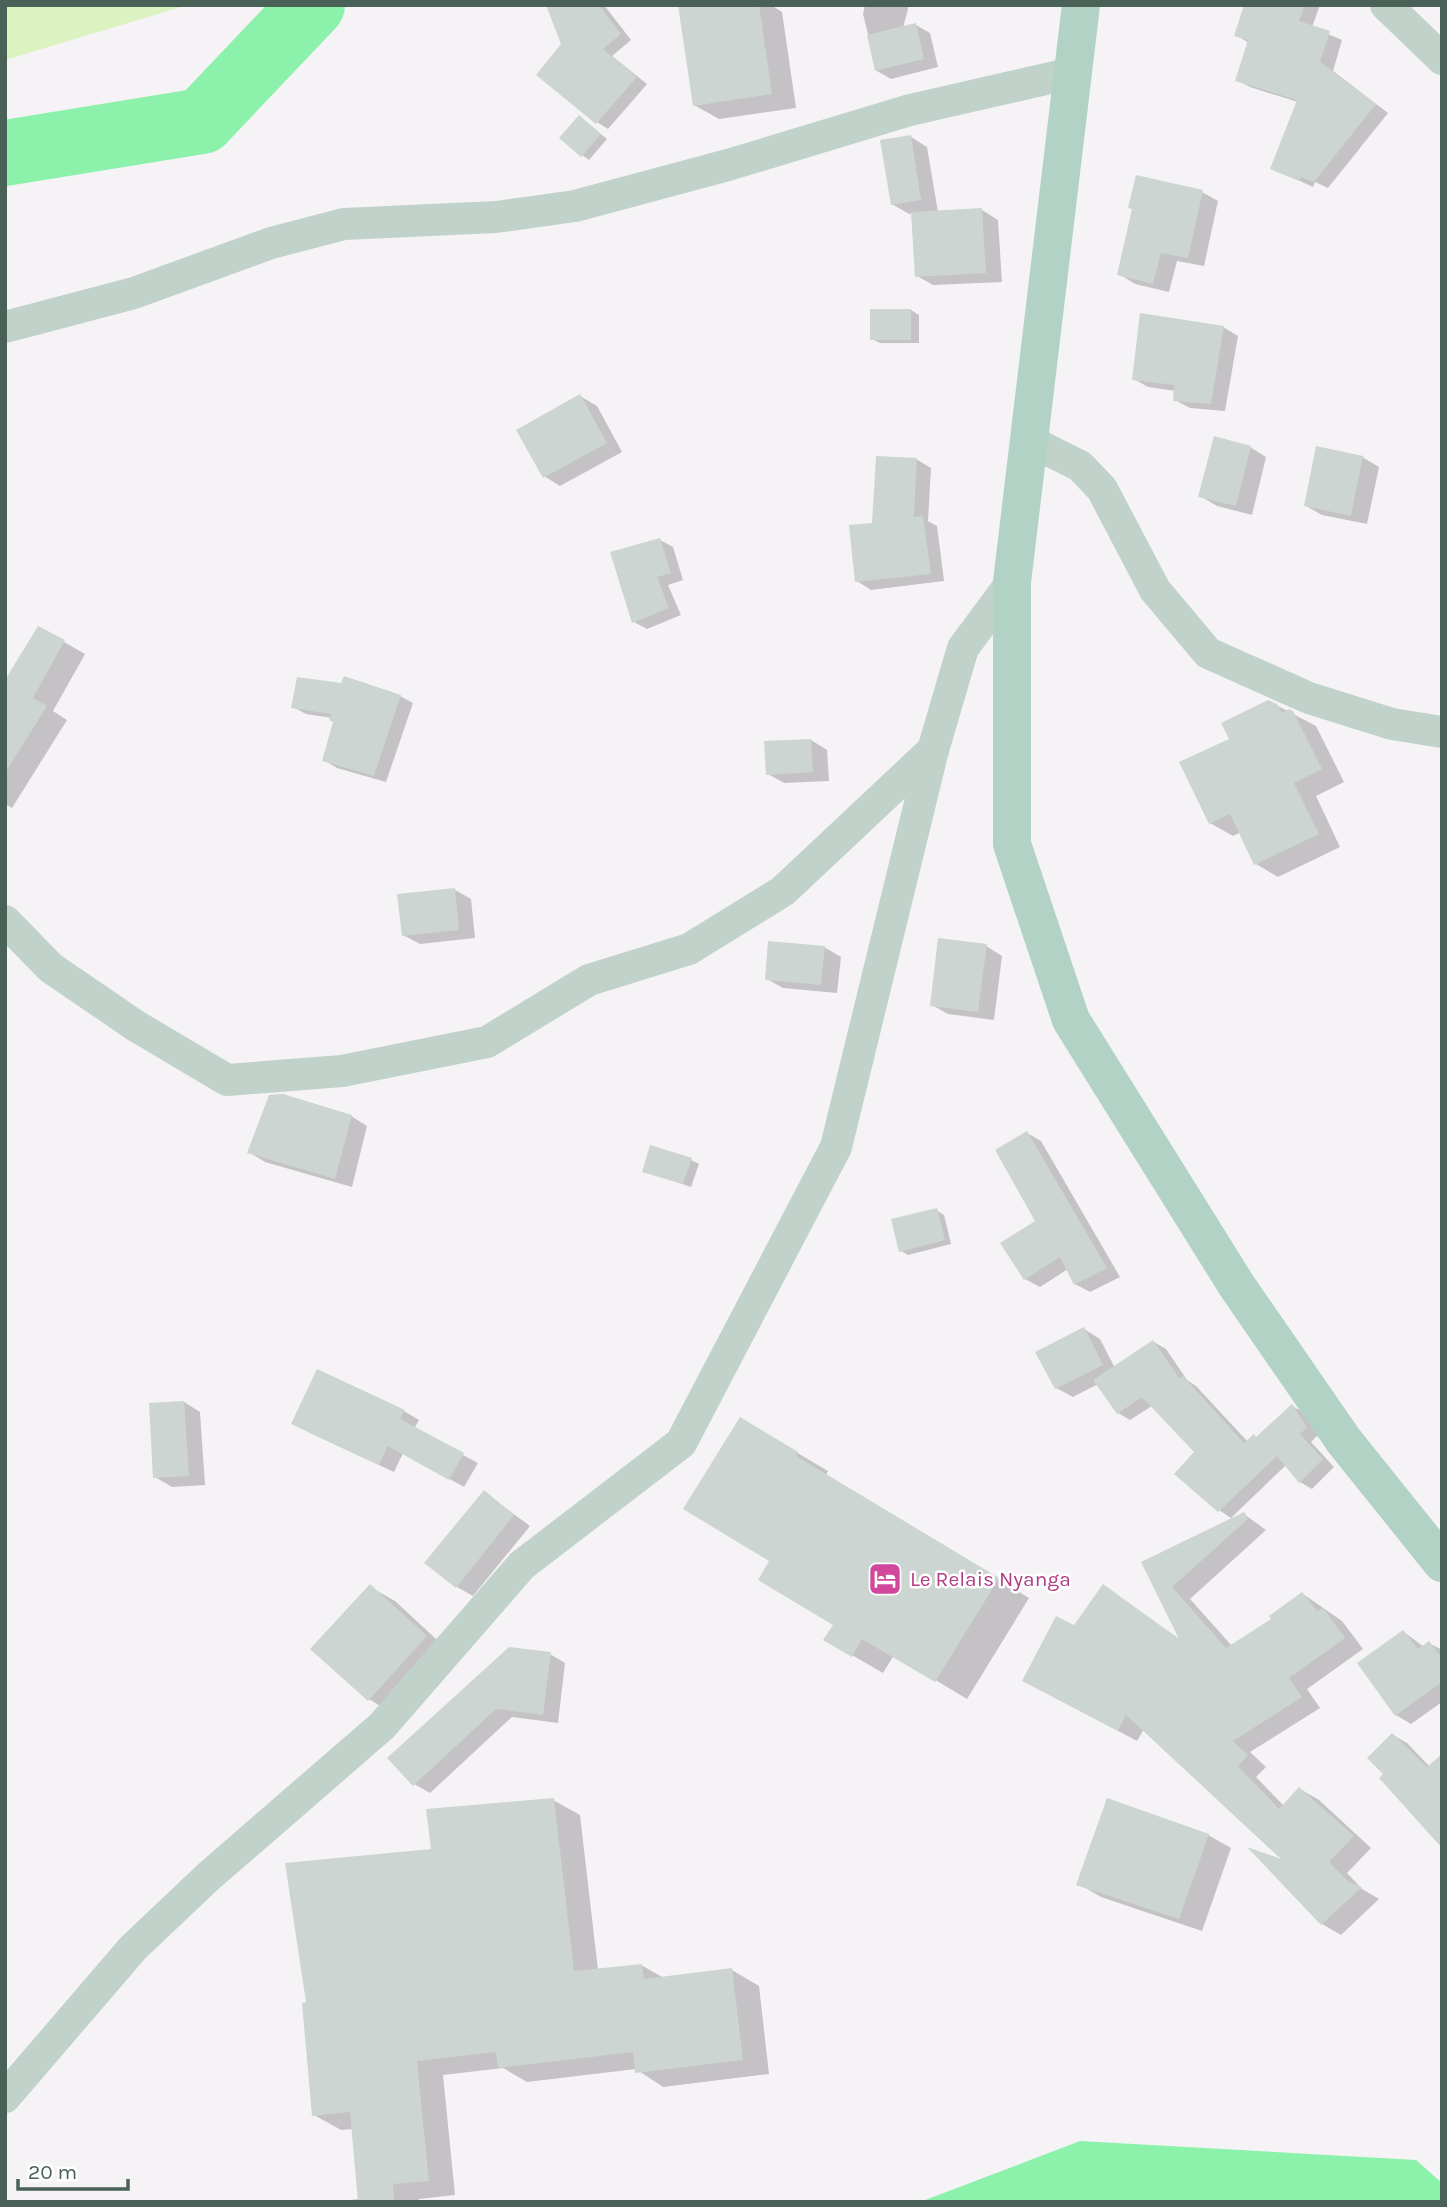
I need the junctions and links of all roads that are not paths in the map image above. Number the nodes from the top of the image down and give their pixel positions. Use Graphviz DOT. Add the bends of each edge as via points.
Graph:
graph roads {
  1 [pos="1082,5"];
  2 [pos="1386,5"];
  3 [pos="1442,59"];
  4 [pos="1072,73"];
  5 [pos="5,327"];
  6 [pos="1030,441"];
  7 [pos="1012,582"];
  8 [pos="1442,732"];
  9 [pos="933,750"];
  10 [pos="5,921"];
  11 [pos="1442,1563"];
  12 [pos="5,2097"];
  1 -- 4 [label="main road"];
  2 -- 3 [label="street"];
  4 -- 5 [label="street" via="910,110 575,206 496,217 344,223 271,243 134,293"];
  4 -- 6 [label="main road"];
  6 -- 7 [label="main road"];
  6 -- 8 [label="street" via="1080,466 1102,489 1155,590 1208,653 1309,698 1392,724"];
  7 -- 9 [label="street" via="962,648"];
  7 -- 11 [label="main road" via="1012,844 1071,1020 1237,1286 1344,1441"];
  9 -- 10 [label="street" via="783,891 689,949 589,980 487,1042 342,1070 227,1080 136,1027 51,968"];
  9 -- 12 [label="street" via="836,1147 681,1443 522,1565 382,1726 132,1948"];
}
